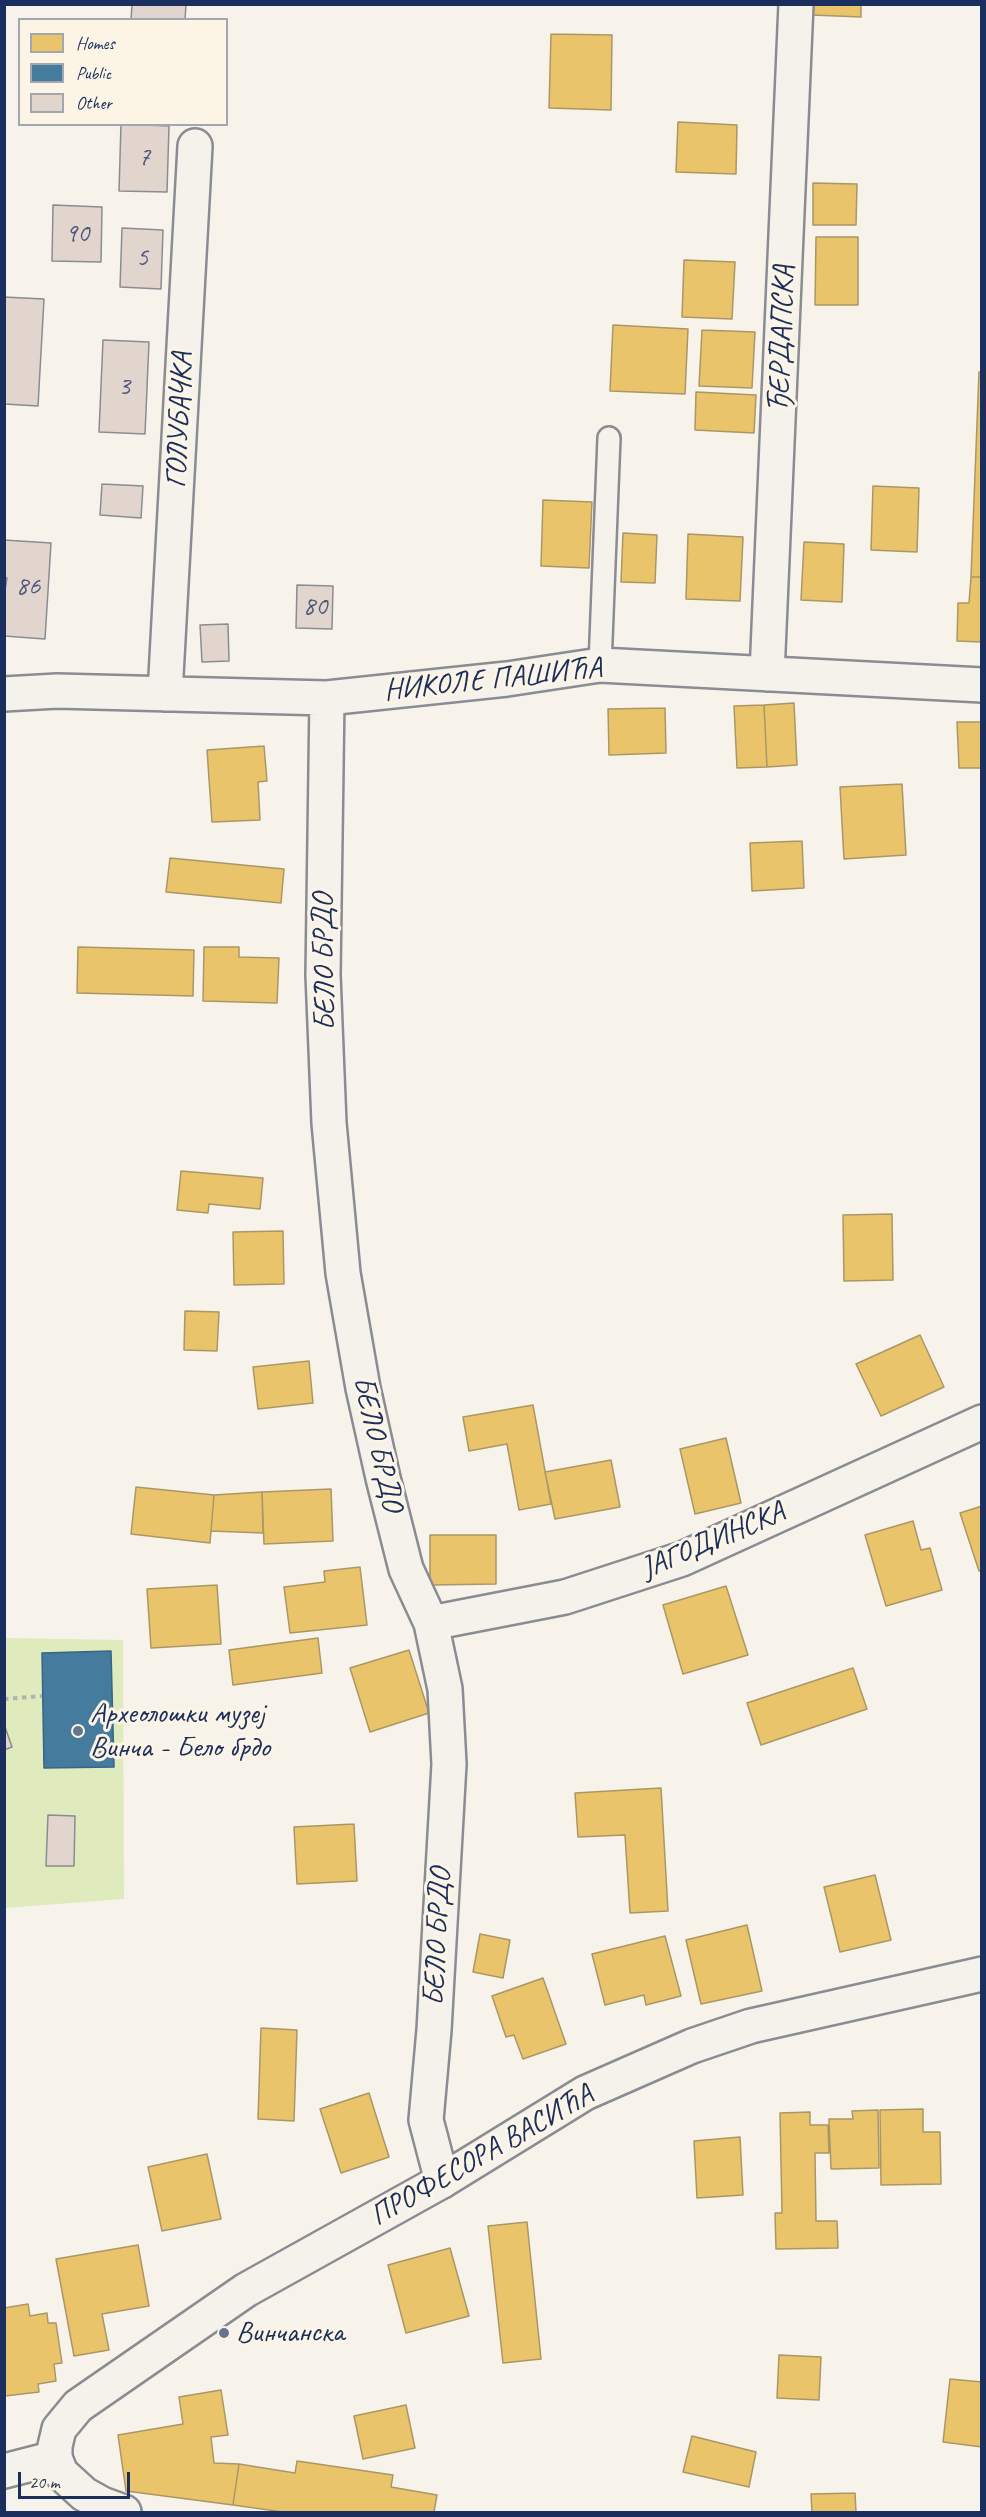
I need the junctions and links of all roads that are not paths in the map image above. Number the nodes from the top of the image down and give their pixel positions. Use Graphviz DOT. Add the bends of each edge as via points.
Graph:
graph roads {
  1 [pos="796,4"];
  2 [pos="195,146"];
  3 [pos="609,438"];
  4 [pos="600,665"];
  5 [pos="768,674"];
  6 [pos="981,685"];
  7 [pos="4,694"];
  8 [pos="165,694"];
  9 [pos="327,698"];
  10 [pos="981,1422"];
  11 [pos="431,1623"];
  12 [pos="981,1974"];
  13 [pos="442,2181"];
  14 [pos="55,2458"];
  15 [pos="4,2471"];
  16 [pos="124,2512"];
  1 -- 5 [label="street, ЂЕРДАПСКА"];
  2 -- 8 [label="street, ГОЛУБАЧКА"];
  3 -- 4 [label="lane"];
  4 -- 5 [label="street, НИКОЛЕ ПАШИЋА"];
  4 -- 9 [label="street, НИКОЛЕ ПАШИЋА"];
  5 -- 6 [label="street, НИКОЛЕ ПАШИЋА"];
  7 -- 8 [label="street, НИКОЛЕ ПАШИЋА"];
  8 -- 9 [label="street, НИКОЛЕ ПАШИЋА"];
  9 -- 11 [label="street, БЕЛО БРДО" via="323,975 329,1123 343,1273 365,1399 403,1558"];
  10 -- 11 [label="street, ЈАГОДИНСКА" via="682,1559 565,1597"];
  11 -- 13 [label="street, БЕЛО БРДО" via="445,1689 449,1764 426,2120"];
  12 -- 13 [label="street, ПРОФЕСОРА ВАСИЋА" via="751,2026 692,2046 585,2093"];
  13 -- 14 [label="street, ПРОФЕСОРА ВАСИЋА" via="246,2290 78,2406 59,2429"];
  14 -- 15 [label="street"];
  14 -- 16 [label="street" via="61,2473 84,2494"];
}
